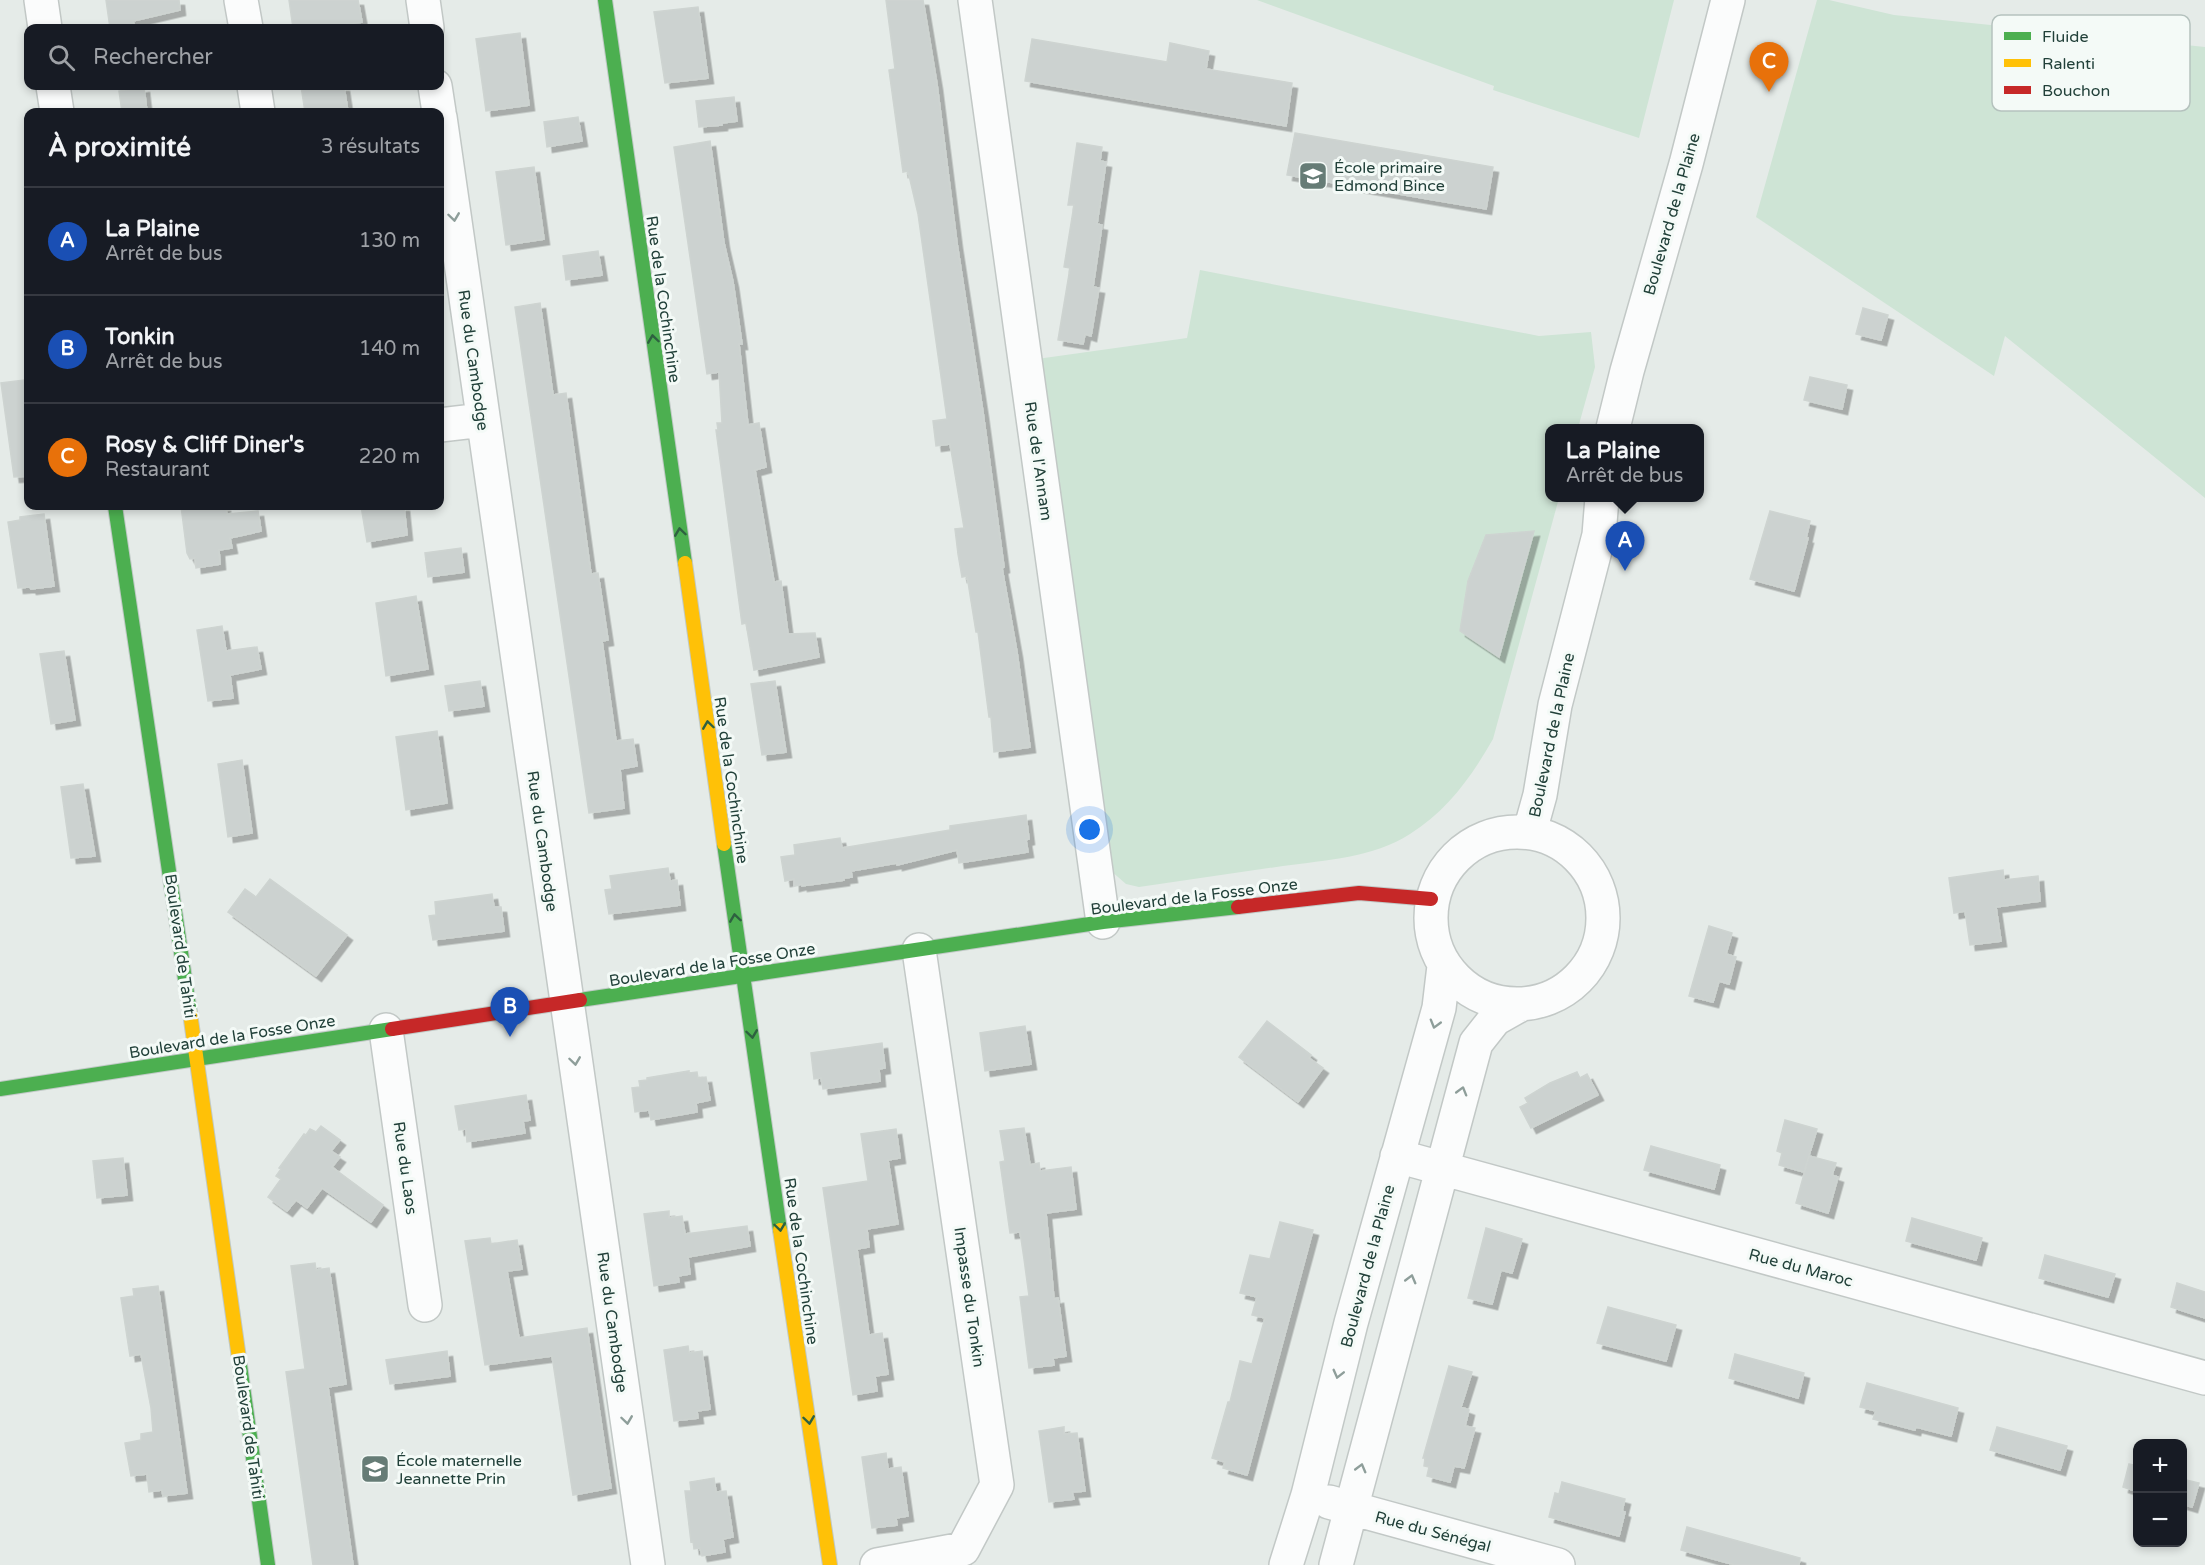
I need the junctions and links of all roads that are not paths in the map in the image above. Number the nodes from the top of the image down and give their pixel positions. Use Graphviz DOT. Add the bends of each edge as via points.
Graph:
graph roads {
  1 [pos="41,0"];
  2 [pos="241,0"];
  3 [pos="423,0"];
  4 [pos="605,0"];
  5 [pos="975,0"];
  6 [pos="1728,0"];
  7 [pos="44,24"];
  8 [pos="245,24"];
  9 [pos="426,24"];
  10 [pos="54,90"];
  11 [pos="255,90"];
  12 [pos="436,90"];
  13 [pos="56,108"];
  14 [pos="257,108"];
  15 [pos="438,108"];
  16 [pos="444,145"];
  17 [pos="483,420"];
  18 [pos="1614,424"];
  19 [pos="444,425"];
  20 [pos="1602,502"];
  21 [pos="116,510"];
  22 [pos="1530,831"];
  23 [pos="1431,899"];
  24 [pos="1102,922"];
  25 [pos="918,950"];
  26 [pos="1444,966"];
  27 [pos="743,976"];
  28 [pos="566,1003"];
  29 [pos="1520,1005"];
  30 [pos="386,1030"];
  31 [pos="197,1058"];
  32 [pos="0,1089"];
  33 [pos="1397,1156"];
  34 [pos="1441,1169"];
  35 [pos="425,1305"];
  36 [pos="1351,1323"];
  37 [pos="1397,1334"];
  38 [pos="2205,1378"];
  39 [pos="1308,1495"];
  40 [pos="1350,1508"];
  41 [pos="268,1565"];
  42 [pos="648,1565"];
  43 [pos="830,1565"];
  44 [pos="877,1565"];
  45 [pos="1286,1565"];
  46 [pos="1336,1565"];
  47 [pos="1558,1565"];
  1 -- 7 [label="street"];
  2 -- 8 [label="street"];
  3 -- 9 [label="street"];
  27 -- 4 [label="street, Rue de la Cochinchine, one-way"];
  5 -- 24 [label="street, Rue de l'Annam"];
  6 -- 18 [label="street, Boulevard de la Plaine"];
  10 -- 13 [label="street"];
  11 -- 14 [label="street"];
  12 -- 15 [label="street"];
  16 -- 17 [label="street, Rue du Cambodge, one-way"];
  17 -- 19 [label="street"];
  17 -- 28 [label="street, Rue du Cambodge"];
  20 -- 22 [label="street, Boulevard de la Plaine" via="1599,535 1555,705"];
  21 -- 31 [label="street, Boulevard de Tahiti"];
  22 -- 23 [label="street" via="1504,832 1479,839 1457,854 1441,874"];
  22 -- 29 [label="street" via="1557,841 1581,858 1597,883 1604,916 1599,949 1580,978 1553,998"];
  23 -- 24 [label="street, Boulevard de la Fosse Onze" via="1359,893"];
  23 -- 26 [label="street" via="1434,945"];
  24 -- 25 [label="street, Boulevard de la Fosse Onze"];
  25 -- 27 [label="street, Boulevard de la Fosse Onze"];
  25 -- 44 [label="street, Impasse du Tonkin" via="997,1485 963,1549"];
  26 -- 29 [label="street" via="1473,992 1491,1001"];
  26 -- 33 [label="street, Boulevard de la Plaine, one-way" via="1439,1008"];
  27 -- 28 [label="street, Boulevard de la Fosse Onze"];
  27 -- 43 [label="street, Rue de la Cochinchine, one-way"];
  28 -- 30 [label="street, Boulevard de la Fosse Onze"];
  28 -- 42 [label="street, Rue du Cambodge, one-way"];
  34 -- 29 [label="street, one-way" via="1476,1042 1495,1019"];
  30 -- 31 [label="street, Boulevard de la Fosse Onze"];
  30 -- 35 [label="street, Rue du Laos"];
  31 -- 32 [label="street, Boulevard de la Fosse Onze"];
  31 -- 41 [label="street, Boulevard de Tahiti"];
  33 -- 34 [label="street, Rue du Maroc"];
  33 -- 36 [label="street, Boulevard de la Plaine"];
  37 -- 34 [label="street, one-way"];
  34 -- 38 [label="street, Rue du Maroc"];
  36 -- 37 [label="street"];
  36 -- 39 [label="street, Boulevard de la Plaine, one-way"];
  40 -- 37 [label="street, one-way"];
  39 -- 40 [label="street, Rue du Sénégal"];
  39 -- 45 [label="street, Boulevard de la Plaine"];
  40 -- 46 [label="street"];
  40 -- 47 [label="street, Rue du Sénégal"];
}
